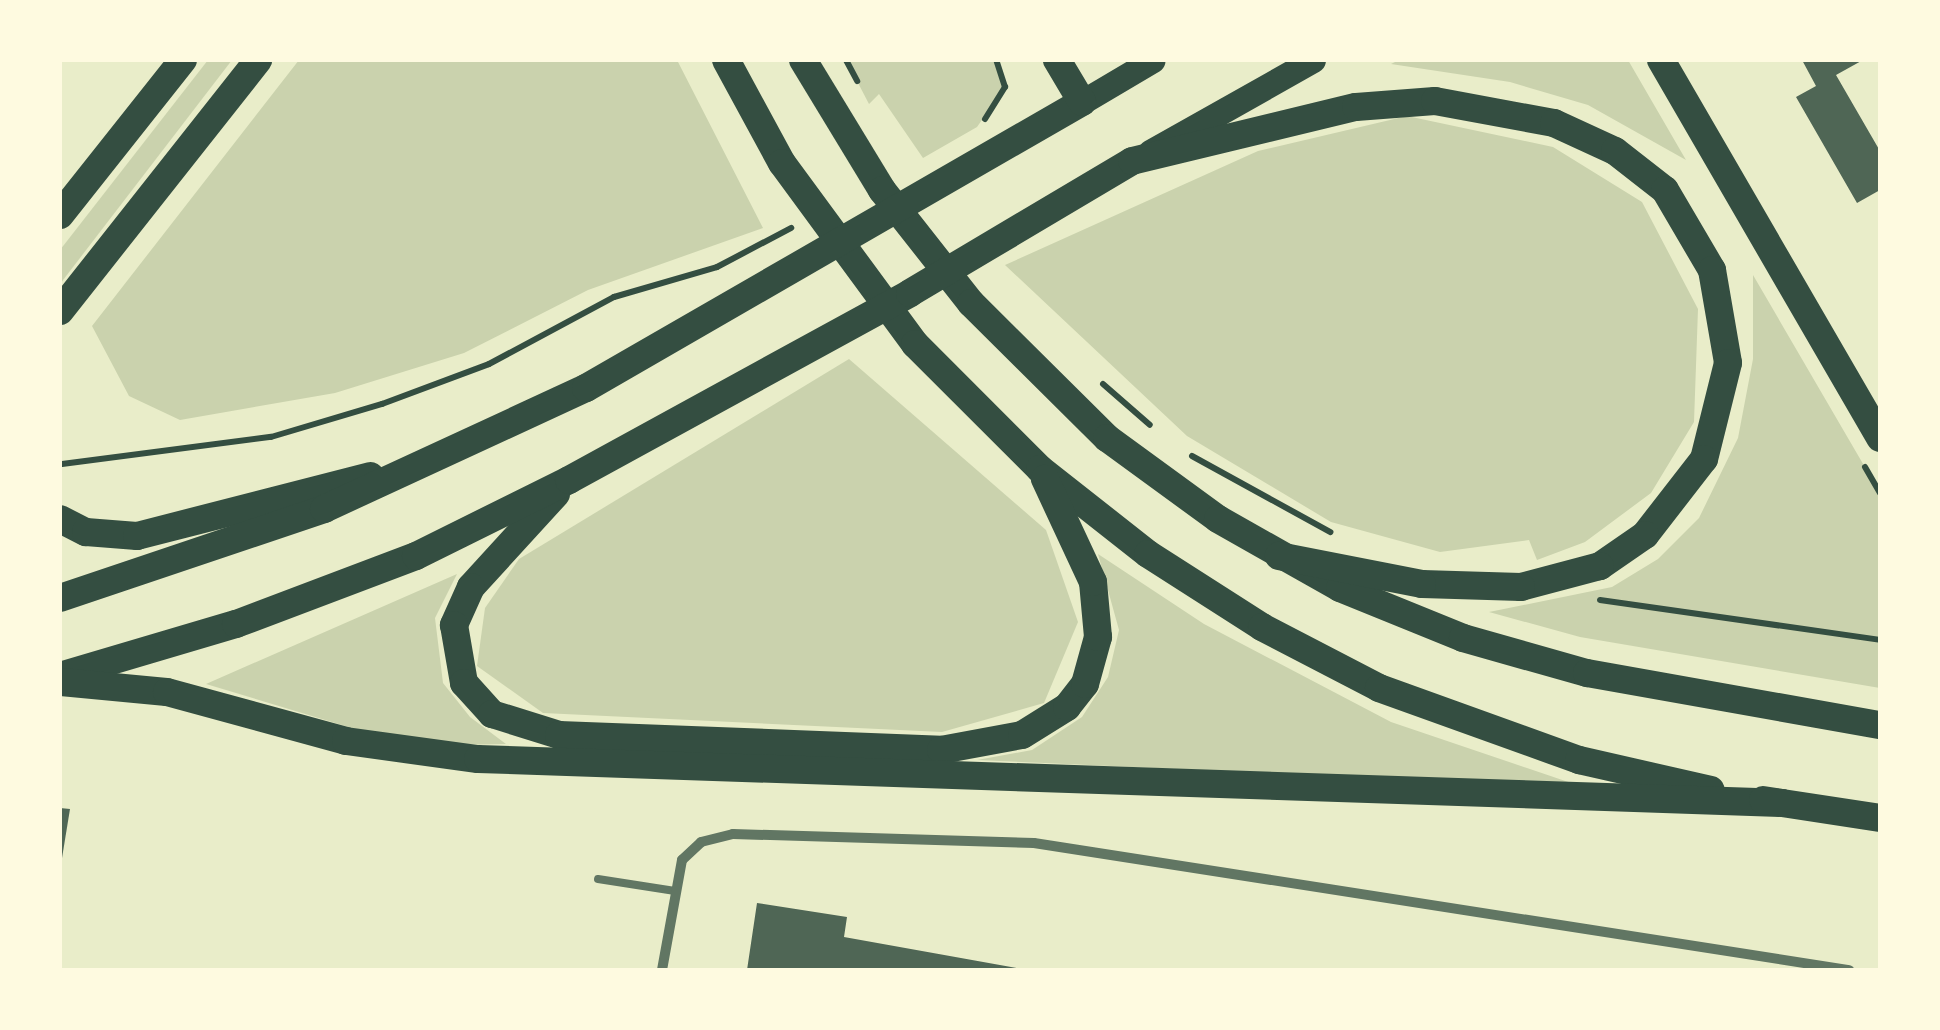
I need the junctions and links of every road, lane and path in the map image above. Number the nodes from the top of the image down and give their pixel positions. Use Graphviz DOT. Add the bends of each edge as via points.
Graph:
graph roads {
  1 [pos="182,60"];
  2 [pos="258,60"];
  3 [pos="726,60"];
  4 [pos="803,60"];
  5 [pos="996,60"];
  6 [pos="1058,60"];
  7 [pos="1153,60"];
  8 [pos="1313,60"];
  9 [pos="1661,60"];
  10 [pos="1082,102"];
  11 [pos="978,127"];
  12 [pos="1132,162"];
  13 [pos="60,216"];
  14 [pos="803,222"];
  15 [pos="60,312"];
  16 [pos="1091,374"];
  17 [pos="1163,437"];
  18 [pos="1880,438"];
  19 [pos="1177,446"];
  20 [pos="62,464"];
  21 [pos="420,467"];
  22 [pos="1040,468"];
  23 [pos="569,480"];
  24 [pos="60,519"];
  25 [pos="1340,536"];
  26 [pos="1278,556"];
  27 [pos="60,598"];
  28 [pos="1591,598"];
  29 [pos="1880,640"];
  30 [pos="60,679"];
  31 [pos="1880,725"];
  32 [pos="1782,803"];
  33 [pos="1880,818"];
  34 [pos="598,879"];
  35 [pos="675,891"];
  36 [pos="662,970"];
  37 [pos="1850,970"];
  1 -- 13 [label="highway"];
  2 -- 15 [label="highway"];
  3 -- 22 [label="highway" via="782,164 869,287 967,400"];
  4 -- 26 [label="highway" via="842,130 926,249 1019,356 1107,438"];
  5 -- 11 [label="path" via="1003,72 1001,102"];
  6 -- 10 [label="highway"];
  7 -- 10 [label="main road"];
  8 -- 12 [label="main road"];
  9 -- 18 [label="highway"];
  10 -- 21 [label="highway" via="684,335"];
  12 -- 23 [label="highway"];
  12 -- 26 [label="highway" via="1356,107 1435,101 1515,113 1587,137 1640,168 1684,215 1712,270 1728,363 1716,428 1685,490 1625,552 1550,583 1474,588"];
  14 -- 20 [label="path" via="716,267 614,297 488,364 382,404 271,437"];
  16 -- 17 [label="path"];
  19 -- 25 [label="path" via="1233,484"];
  21 -- 24 [label="highway" via="288,492 137,536 86,532"];
  21 -- 27 [label="highway" via="229,544"];
  22 -- 23 [label="highway" via="1094,582 1094,661 1067,707 1044,724 996,744 941,750 558,736 492,714 455,662 461,603"];
  22 -- 32 [label="highway" via="1204,591 1379,688 1579,760"];
  23 -- 30 [label="highway" via="416,556 296,603"];
  26 -- 31 [label="highway" via="1402,615 1524,657"];
  28 -- 29 [label="path"];
  30 -- 32 [label="highway" via="167,692 346,742 478,760"];
  32 -- 33 [label="highway"];
  34 -- 35 [label="lane"];
  35 -- 36 [label="street"];
  35 -- 37 [label="street" via="682,860 701,842 733,834 1034,844"];
}
